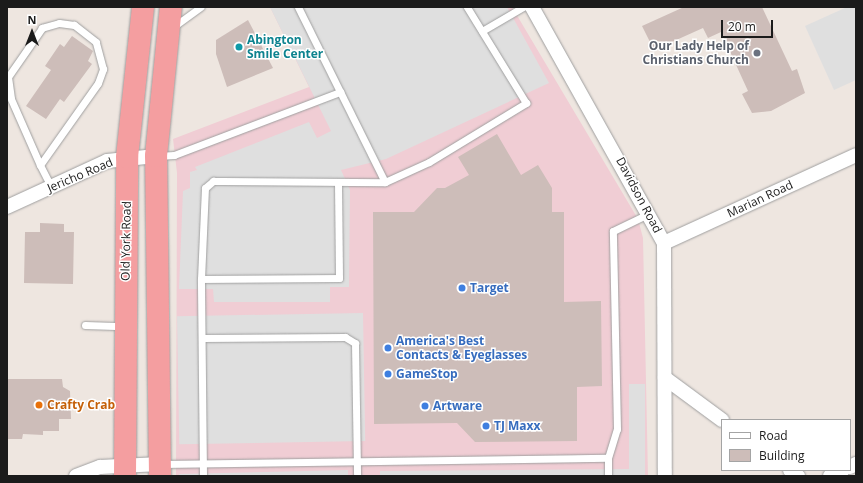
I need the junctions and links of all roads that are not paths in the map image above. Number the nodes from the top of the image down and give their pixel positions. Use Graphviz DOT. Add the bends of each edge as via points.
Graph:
graph roads {
  1 [pos="143,7"];
  2 [pos="171,7"];
  3 [pos="201,7"];
  4 [pos="298,7"];
  5 [pos="467,7"];
  6 [pos="523,7"];
  7 [pos="532,7"];
  8 [pos="168,30"];
  9 [pos="482,31"];
  10 [pos="340,92"];
  11 [pos="856,155"];
  12 [pos="156,156"];
  13 [pos="127,157"];
  14 [pos="40,164"];
  15 [pos="338,182"];
  16 [pos="385,182"];
  17 [pos="50,187"];
  18 [pos="7,207"];
  19 [pos="650,213"];
  20 [pos="664,243"];
  21 [pos="201,279"];
  22 [pos="85,325"];
  23 [pos="125,326"];
  24 [pos="202,338"];
  25 [pos="666,378"];
  26 [pos="721,419"];
  27 [pos="608,458"];
  28 [pos="356,460"];
  29 [pos="203,463"];
  30 [pos="125,470"];
  31 [pos="160,470"];
  32 [pos="841,471"];
  33 [pos="76,476"];
  34 [pos="203,476"];
  35 [pos="357,476"];
  36 [pos="608,476"];
  37 [pos="665,476"];
  38 [pos="830,476"];
  1 -- 13 [label="highway, Old York Road"];
  2 -- 8 [label="highway"];
  3 -- 8 [label="lane"];
  4 -- 10 [label="lane"];
  5 -- 9 [label="lane"];
  6 -- 9 [label="lane"];
  7 -- 19 [label="street, Davidson Road"];
  8 -- 12 [label="highway"];
  9 -- 16 [label="lane" via="526,103 429,162"];
  10 -- 12 [label="lane" via="174,155"];
  10 -- 16 [label="lane"];
  11 -- 20 [label="street, Marian Road"];
  12 -- 13 [label="street, Jericho Road"];
  12 -- 31 [label="highway"];
  13 -- 17 [label="street, Jericho Road" via="107,161"];
  13 -- 23 [label="highway, Old York Road"];
  14 -- 14 [label="lane" via="11,99 8,77 42,28 59,23 87,33 96,42 103,60 98,84"];
  14 -- 17 [label="lane"];
  15 -- 16 [label="lane"];
  15 -- 21 [label="lane" via="213,181 205,188"];
  15 -- 21 [label="lane" via="339,278"];
  17 -- 18 [label="street, Jericho Road"];
  19 -- 20 [label="street, Davidson Road"];
  19 -- 27 [label="lane" via="613,231 617,429"];
  20 -- 25 [label="street, Davidson Road"];
  21 -- 24 [label="lane"];
  22 -- 23 [label="lane"];
  23 -- 30 [label="highway, Old York Road"];
  24 -- 28 [label="lane" via="345,337 355,343"];
  24 -- 29 [label="lane"];
  25 -- 26 [label="street"];
  25 -- 37 [label="street, Davidson Road"];
  27 -- 28 [label="lane"];
  27 -- 36 [label="lane"];
  28 -- 29 [label="lane"];
  28 -- 35 [label="lane"];
  29 -- 31 [label="lane"];
  29 -- 34 [label="lane"];
  30 -- 31 [label="street"];
  30 -- 33 [label="street" via="100,467"];
  32 -- 38 [label="street"];
}
